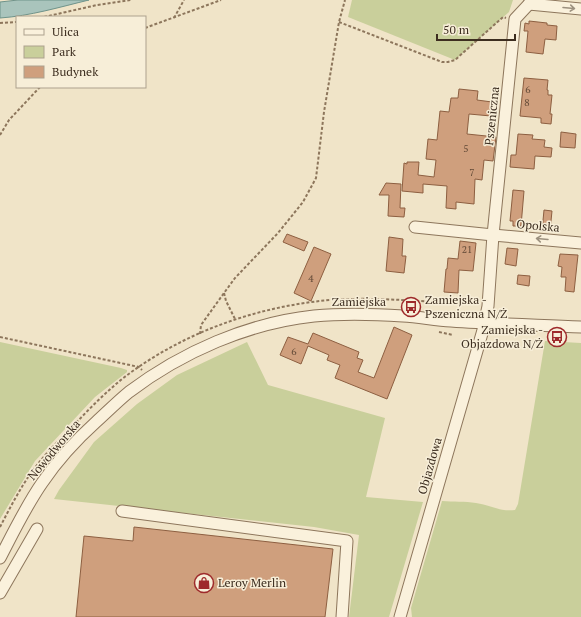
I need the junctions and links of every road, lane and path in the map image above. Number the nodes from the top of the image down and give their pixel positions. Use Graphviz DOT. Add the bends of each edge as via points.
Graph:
graph roads {
  1 [pos="130,0"];
  2 [pos="184,0"];
  3 [pos="221,0"];
  4 [pos="345,0"];
  5 [pos="529,2"];
  6 [pos="581,9"];
  7 [pos="48,16"];
  8 [pos="174,18"];
  9 [pos="515,19"];
  10 [pos="16,22"];
  11 [pos="339,22"];
  12 [pos="0,23"];
  13 [pos="146,28"];
  14 [pos="39,88"];
  15 [pos="0,135"];
  16 [pos="415,227"];
  17 [pos="493,235"];
  18 [pos="581,243"];
  19 [pos="224,293"];
  20 [pos="456,304"];
  21 [pos="235,319"];
  22 [pos="485,323"];
  23 [pos="581,327"];
  24 [pos="200,334"];
  25 [pos="0,337"];
  26 [pos="204,347"];
  27 [pos="139,367"];
  28 [pos="150,377"];
  29 [pos="122,511"];
  30 [pos="0,527"];
  31 [pos="37,529"];
  32 [pos="0,558"];
  33 [pos="0,593"];
  34 [pos="342,617"];
  35 [pos="400,617"];
  1 -- 7 [label="path"];
  2 -- 8 [label="path"];
  3 -- 8 [label="path"];
  4 -- 11 [label="path"];
  5 -- 6 [label="street, one-way"];
  5 -- 9 [label="street"];
  8 -- 13 [label="path"];
  9 -- 11 [label="path" via="503,17 455,60 448,62 442,62"];
  9 -- 17 [label="street, Pszeniczna"];
  10 -- 12 [label="path"];
  11 -- 19 [label="path" via="316,178 303,202"];
  14 -- 15 [label="path" via="8,120"];
  16 -- 17 [label="street"];
  18 -- 17 [label="street, Opolska, one-way"];
  17 -- 22 [label="street, Pszeniczna"];
  19 -- 21 [label="path"];
  19 -- 24 [label="path" via="201,325"];
  20 -- 21 [label="path" via="372,299 320,301 295,304"];
  21 -- 24 [label="path"];
  22 -- 23 [label="street, Zamiejska"];
  22 -- 26 [label="street, Zamiejska" via="397,315 321,316 262,326"];
  22 -- 35 [label="street, Objazdowa"];
  24 -- 26 [label="path"];
  24 -- 27 [label="path"];
  25 -- 27 [label="path"];
  26 -- 28 [label="street, Zamiejska"];
  27 -- 28 [label="path"];
  27 -- 30 [label="path" via="94,404 53,446 20,491"];
  28 -- 32 [label="street, Nowodworska" via="106,413 58,462 42,482"];
  29 -- 34 [label="street" via="348,540"];
  31 -- 33 [label="street"];
}
